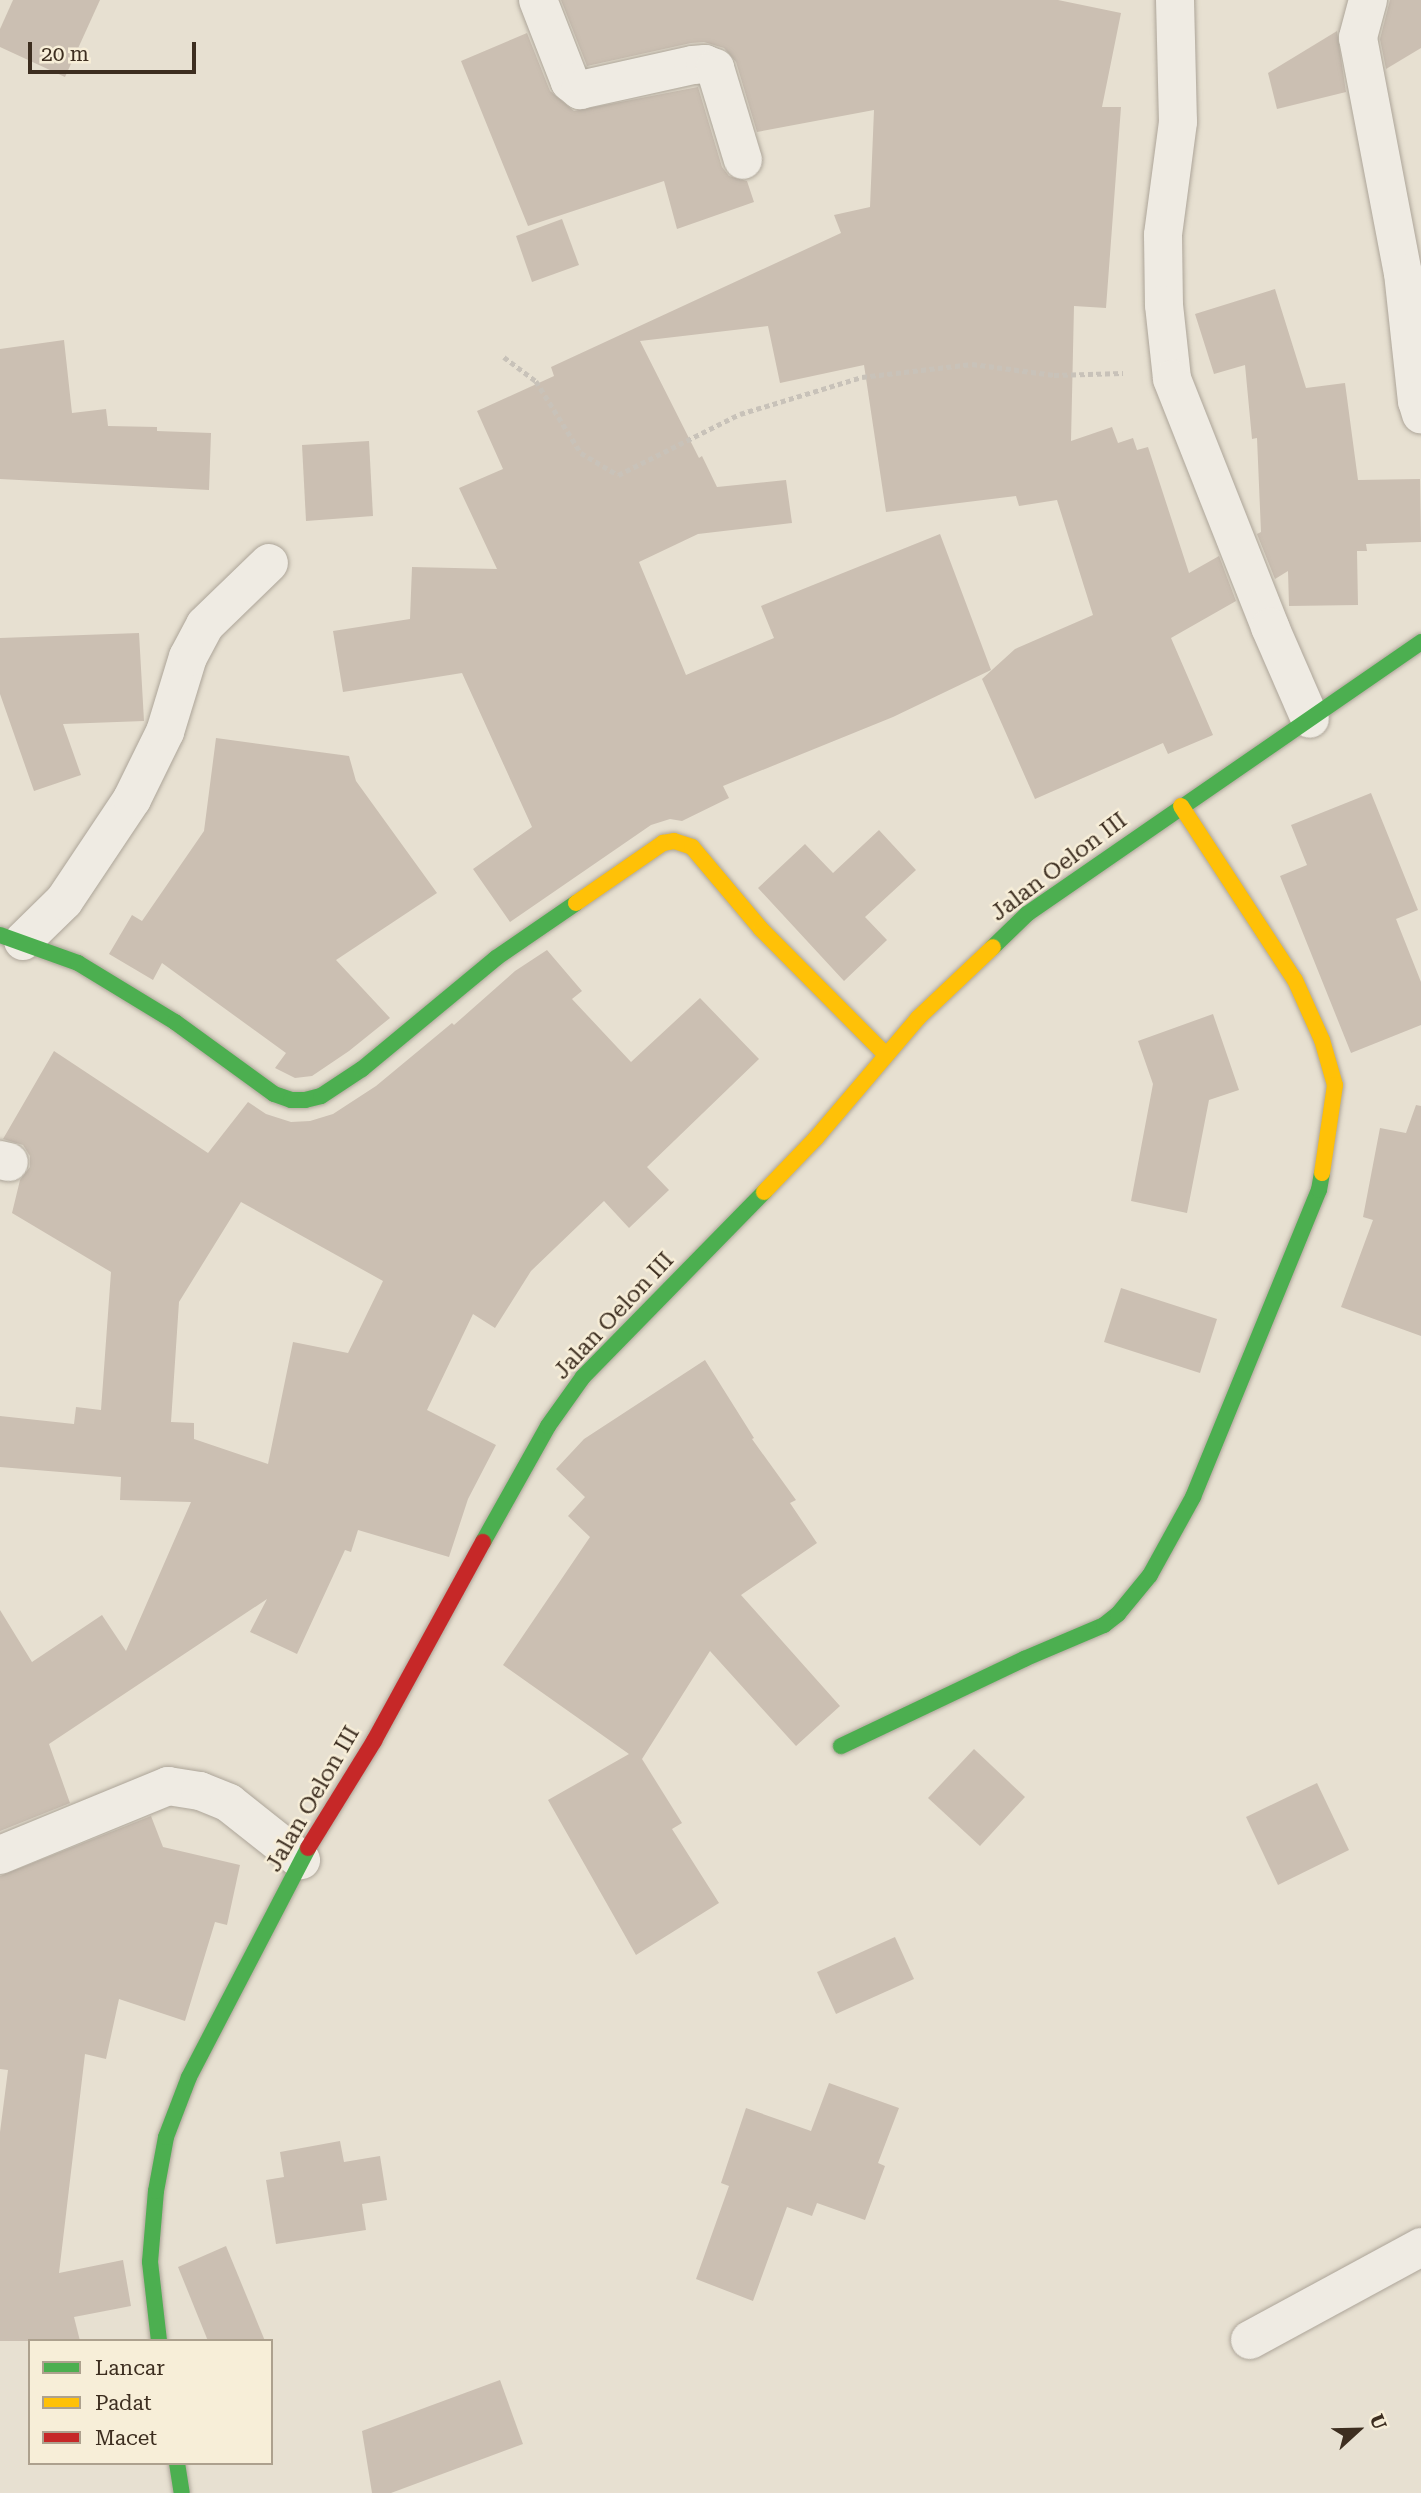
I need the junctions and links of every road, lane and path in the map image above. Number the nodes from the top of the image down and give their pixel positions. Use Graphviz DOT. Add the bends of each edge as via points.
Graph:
graph roads {
  1 [pos="538,0"];
  2 [pos="1175,0"];
  3 [pos="1368,0"];
  4 [pos="743,160"];
  5 [pos="504,357"];
  6 [pos="1172,379"];
  7 [pos="1421,414"];
  8 [pos="270,564"];
  9 [pos="1421,642"];
  10 [pos="1310,719"];
  11 [pos="1181,806"];
  12 [pos="12,938"];
  13 [pos="886,1055"];
  14 [pos="841,1746"];
  15 [pos="0,1855"];
  16 [pos="301,1860"];
  17 [pos="1421,2246"];
  18 [pos="159,2339"];
  19 [pos="1250,2340"];
  20 [pos="177,2465"];
  21 [pos="182,2493"];
  1 -- 4 [label="street" via="570,82 580,90 693,65 715,68"];
  2 -- 6 [label="street" via="1178,121 1163,235"];
  3 -- 7 [label="street" via="1358,38 1403,273"];
  5 -- 6 [label="path" via="536,381 581,453 618,475 740,414 862,377 972,364 1054,375 1116,372"];
  6 -- 10 [label="street"];
  8 -- 12 [label="street" via="205,625 188,657 165,732 132,799 64,901"];
  9 -- 10 [label="street, Jalan Oelon III"];
  10 -- 11 [label="street, Jalan Oelon III"];
  11 -- 13 [label="street, Jalan Oelon III" via="1027,914 918,1018"];
  11 -- 14 [label="street" via="1295,980 1322,1040 1335,1085 1319,1191 1194,1497 1150,1575 1118,1614 1096,1629"];
  12 -- 13 [label="street" via="78,963 175,1021 274,1094 305,1100 321,1096 354,1075 496,957 647,853 674,841 692,846 761,929"];
  13 -- 16 [label="street, Jalan Oelon III" via="816,1138 583,1377 514,1484 374,1741"];
  15 -- 16 [label="street" via="168,1786 229,1802"];
  16 -- 18 [label="street, Jalan Oelon III" via="189,2077 166,2137 150,2262"];
  17 -- 19 [label="street"];
  20 -- 21 [label="street"];
}
